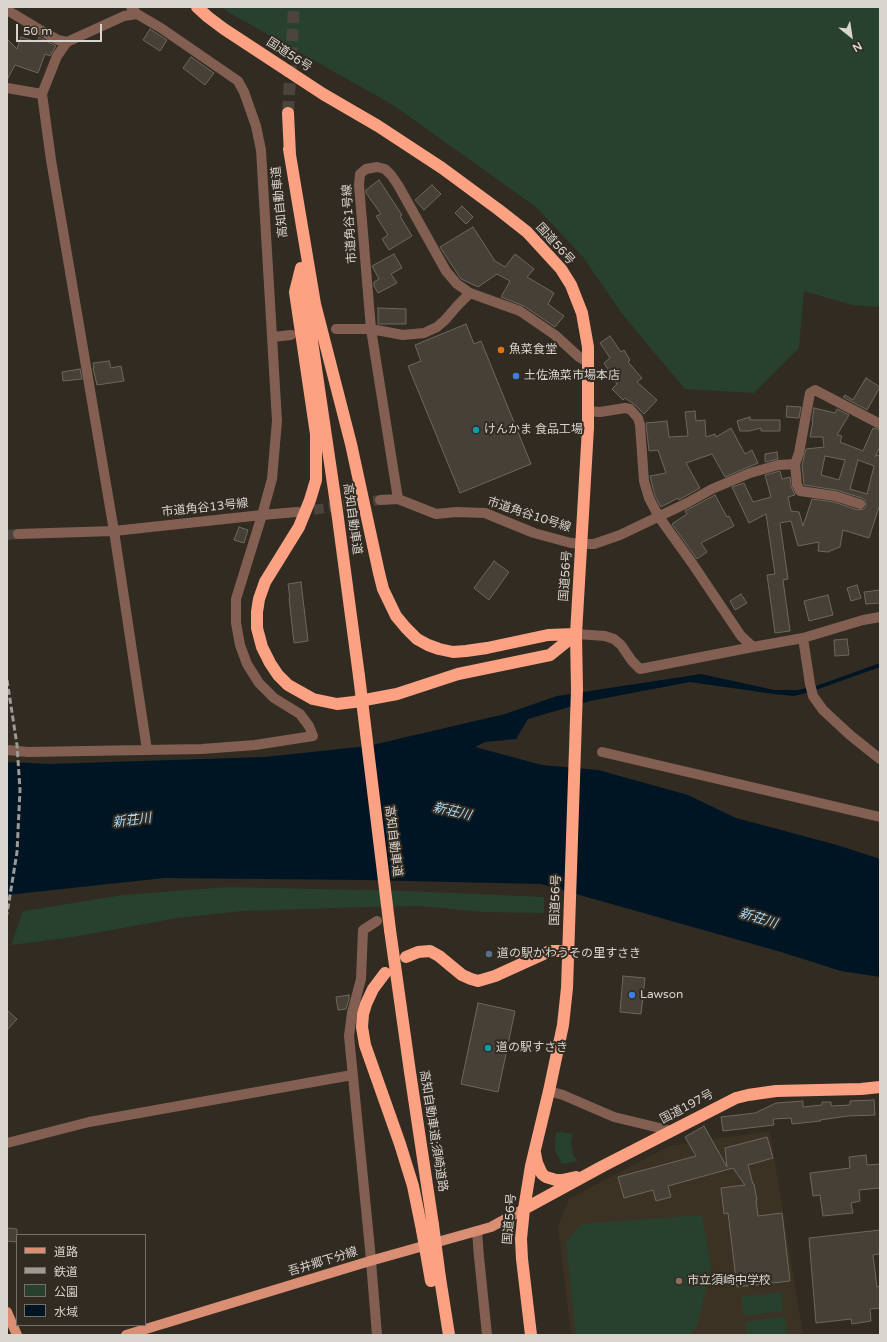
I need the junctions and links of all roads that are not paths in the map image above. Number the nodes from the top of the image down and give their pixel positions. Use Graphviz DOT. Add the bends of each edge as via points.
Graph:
graph roads {
  1 [pos="197,7"];
  2 [pos="7,10"];
  3 [pos="134,10"];
  4 [pos="19,11"];
  5 [pos="67,42"];
  6 [pos="7,88"];
  7 [pos="42,94"];
  8 [pos="288,112"];
  9 [pos="289,149"];
  10 [pos="301,268"];
  11 [pos="470,293"];
  12 [pos="336,329"];
  13 [pos="371,329"];
  14 [pos="291,335"];
  15 [pos="273,337"];
  16 [pos="589,362"];
  17 [pos="588,411"];
  18 [pos="880,424"];
  19 [pos="795,464"];
  20 [pos="398,499"];
  21 [pos="380,500"];
  22 [pos="860,504"];
  23 [pos="297,512"];
  24 [pos="262,515"];
  25 [pos="659,517"];
  26 [pos="114,531"];
  27 [pos="18,534"];
  28 [pos="582,544"];
  29 [pos="880,617"];
  30 [pos="576,634"];
  31 [pos="803,638"];
  32 [pos="753,646"];
  33 [pos="7,750"];
  34 [pos="147,750"];
  35 [pos="602,752"];
  36 [pos="880,759"];
  37 [pos="880,817"];
  38 [pos="377,922"];
  39 [pos="390,930"];
  40 [pos="568,951"];
  41 [pos="406,956"];
  42 [pos="385,973"];
  43 [pos="352,1075"];
  44 [pos="880,1087"];
  45 [pos="549,1091"];
  46 [pos="672,1131"];
  47 [pos="7,1143"];
  48 [pos="535,1150"];
  49 [pos="603,1166"];
  50 [pos="524,1209"];
  51 [pos="427,1227"];
  52 [pos="478,1231"];
  53 [pos="370,1261"];
  54 [pos="436,1280"];
  55 [pos="7,1312"];
  56 [pos="17,1335"];
  57 [pos="127,1335"];
  58 [pos="377,1335"];
  59 [pos="445,1335"];
  60 [pos="449,1335"];
  61 [pos="487,1335"];
  62 [pos="530,1335"];
  1 -- 16 [label="highway, 国道56号" via="224,29 442,168 527,232 561,269 571,285 582,312"];
  2 -- 4 [label="street"];
  3 -- 5 [label="street"];
  3 -- 15 [label="street" via="231,75 244,92 262,150"];
  4 -- 5 [label="street" via="47,34"];
  5 -- 7 [label="street" via="57,56"];
  6 -- 7 [label="street"];
  7 -- 26 [label="street"];
  8 -- 9 [label="highway, 高知自動車道"];
  9 -- 10 [label="highway, 高知自動車道"];
  9 -- 30 [label="highway" via="315,304 351,444 383,589 396,616 417,639 428,646 453,652 487,648 548,635"];
  10 -- 30 [label="highway" via="294,292 316,434 316,480 299,527 265,582 259,599 257,628 262,646 278,675 288,686 313,699 336,704 354,702 397,694 458,674 550,655"];
  10 -- 39 [label="highway, 高知自動車道, bridge" via="338,511"];
  11 -- 13 [label="street" via="446,320 424,333 403,335"];
  11 -- 13 [label="street, 市道角谷1号線" via="456,284 446,271 391,175 385,169 377,167 366,169 360,174 360,185"];
  11 -- 16 [label="street, 市道角谷1号線" via="520,311"];
  12 -- 13 [label="street"];
  13 -- 20 [label="street, 市道角谷1号線"];
  14 -- 15 [label="street"];
  15 -- 24 [label="street" via="277,421 272,479"];
  16 -- 17 [label="highway, 国道56号"];
  17 -- 25 [label="street" via="625,408 630,409 638,418 644,481"];
  17 -- 28 [label="highway, 国道56号"];
  18 -- 19 [label="street" via="815,390 810,393"];
  19 -- 22 [label="street" via="800,491 835,496"];
  19 -- 25 [label="street, 市道角谷10号線" via="778,465 750,473 712,489"];
  20 -- 21 [label="street"];
  20 -- 28 [label="street, 市道角谷10号線" via="436,514 485,513 534,533"];
  23 -- 24 [label="street"];
  24 -- 26 [label="street, 市道角谷13号線"];
  24 -- 34 [label="street, 市道角谷13号線" via="236,599 240,645 247,664 259,683 274,698 300,714 313,736 255,745"];
  25 -- 28 [label="street, 市道角谷10号線" via="620,535 594,544"];
  25 -- 32 [label="street" via="742,636"];
  26 -- 27 [label="street, 市道角谷13号線"];
  26 -- 34 [label="street"];
  28 -- 30 [label="highway, 国道56号"];
  29 -- 31 [label="street"];
  30 -- 32 [label="street" via="614,639 622,645 640,669"];
  30 -- 40 [label="highway, 国道56号" via="577,689"];
  31 -- 32 [label="street"];
  31 -- 36 [label="street" via="813,696 823,710"];
  33 -- 34 [label="street"];
  35 -- 37 [label="street"];
  38 -- 43 [label="street" via="363,930 361,979 349,1036"];
  39 -- 51 [label="highway, 高知自動車道;須崎道路" via="411,1080"];
  40 -- 41 [label="highway" via="550,951 478,981 462,975 430,951"];
  40 -- 45 [label="highway, 国道56号" via="564,1015"];
  42 -- 51 [label="highway" via="366,1004 362,1027 365,1045"];
  43 -- 47 [label="street" via="89,1122"];
  43 -- 53 [label="street"];
  44 -- 46 [label="highway, 国道197号" via="748,1094"];
  45 -- 46 [label="street" via="614,1117"];
  45 -- 48 [label="highway, 国道56号"];
  46 -- 49 [label="highway, 国道197号"];
  48 -- 49 [label="highway" via="542,1174 556,1180 571,1179"];
  48 -- 50 [label="highway, 国道56号"];
  49 -- 50 [label="highway, 国道197号"];
  50 -- 52 [label="main road, 吾井郷下分線" via="492,1227"];
  50 -- 62 [label="highway, 国道56号" via="522,1260"];
  51 -- 54 [label="highway, bridge"];
  52 -- 53 [label="main road, 吾井郷下分線"];
  52 -- 61 [label="street"];
  53 -- 57 [label="main road, 吾井郷下分線"];
  53 -- 58 [label="street"];
  54 -- 59 [label="highway"];
  54 -- 60 [label="highway"];
  55 -- 56 [label="main road"];
}
